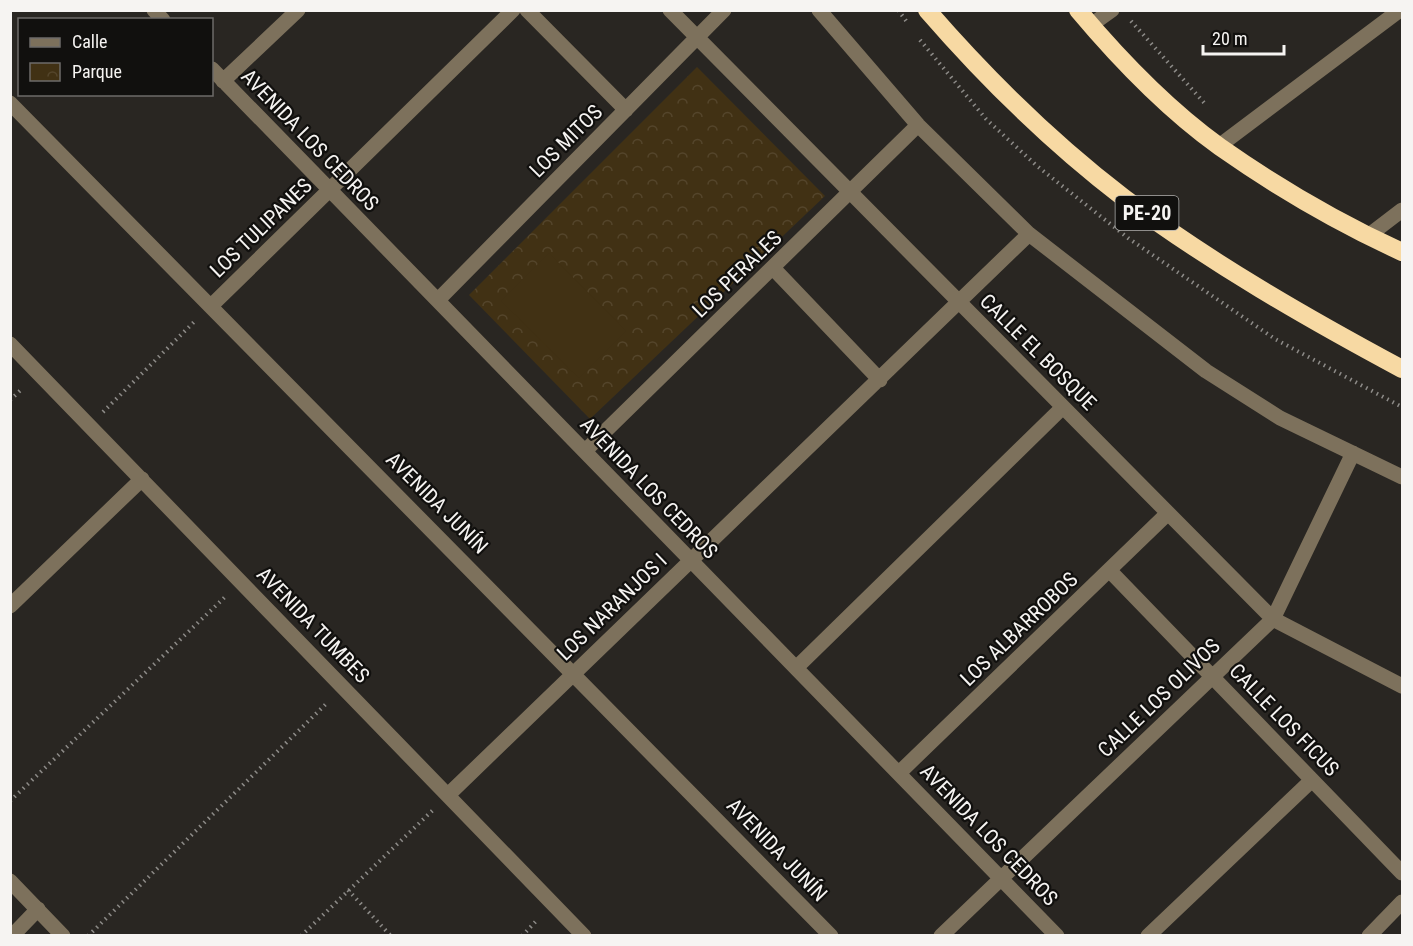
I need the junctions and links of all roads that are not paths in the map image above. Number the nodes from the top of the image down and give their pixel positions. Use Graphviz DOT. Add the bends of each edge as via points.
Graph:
graph roads {
  1 [pos="298,10"];
  2 [pos="513,10"];
  3 [pos="527,10"];
  4 [pos="670,10"];
  5 [pos="724,10"];
  6 [pos="819,10"];
  7 [pos="927,10"];
  8 [pos="1078,10"];
  9 [pos="1112,10"];
  10 [pos="1400,10"];
  11 [pos="1091,26"];
  12 [pos="697,38"];
  13 [pos="213,70"];
  14 [pos="223,81"];
  15 [pos="10,103"];
  16 [pos="626,110"];
  17 [pos="918,125"];
  18 [pos="1219,146"];
  19 [pos="330,190"];
  20 [pos="850,193"];
  21 [pos="1402,210"];
  22 [pos="1029,234"];
  23 [pos="1368,236"];
  24 [pos="1402,252"];
  25 [pos="773,268"];
  26 [pos="438,300"];
  27 [pos="960,303"];
  28 [pos="212,305"];
  29 [pos="10,344"];
  30 [pos="1402,369"];
  31 [pos="880,380"];
  32 [pos="1063,408"];
  33 [pos="585,451"];
  34 [pos="1353,453"];
  35 [pos="1402,477"];
  36 [pos="142,479"];
  37 [pos="1168,513"];
  38 [pos="691,560"];
  39 [pos="1110,571"];
  40 [pos="10,606"];
  41 [pos="1273,619"];
  42 [pos="796,668"];
  43 [pos="574,673"];
  44 [pos="1212,676"];
  45 [pos="1402,686"];
  46 [pos="899,773"];
  47 [pos="1312,780"];
  48 [pos="448,795"];
  49 [pos="1402,873"];
  50 [pos="1001,878"];
  51 [pos="10,881"];
  52 [pos="1402,902"];
  53 [pos="38,909"];
  54 [pos="12,936"];
  55 [pos="63,936"];
  56 [pos="584,936"];
  57 [pos="831,936"];
  58 [pos="940,936"];
  59 [pos="1058,936"];
  60 [pos="1148,936"];
  61 [pos="1368,936"];
  1 -- 14 [label="street"];
  2 -- 19 [label="street, LOS TULIPANES"];
  3 -- 16 [label="street"];
  4 -- 12 [label="street, CALLE EL BOSQUE"];
  5 -- 12 [label="street, LOS MITOS"];
  6 -- 17 [label="street"];
  7 -- 30 [label="highway, PE-20" via="965,54 1042,130 1124,197 1212,258"];
  8 -- 11 [label="highway"];
  9 -- 11 [label="street"];
  10 -- 18 [label="street"];
  11 -- 18 [label="highway" via="1155,93"];
  12 -- 16 [label="street, LOS MITOS"];
  12 -- 20 [label="street, CALLE EL BOSQUE"];
  13 -- 14 [label="street, AVENIDA LOS CEDROS"];
  14 -- 19 [label="street, AVENIDA LOS CEDROS"];
  15 -- 28 [label="street, AVENIDA JUNÍN"];
  16 -- 26 [label="street, LOS MITOS"];
  17 -- 20 [label="street, LOS PERALES"];
  17 -- 22 [label="street"];
  18 -- 23 [label="highway"];
  19 -- 26 [label="street, AVENIDA LOS CEDROS"];
  19 -- 28 [label="street, LOS TULIPANES"];
  20 -- 25 [label="street, LOS PERALES"];
  20 -- 27 [label="street, CALLE EL BOSQUE"];
  21 -- 23 [label="street"];
  22 -- 27 [label="street, LOS NARANJOS I"];
  22 -- 34 [label="street" via="1206,371 1280,417"];
  23 -- 24 [label="highway"];
  25 -- 31 [label="street"];
  25 -- 33 [label="street, LOS PERALES"];
  26 -- 33 [label="street, AVENIDA LOS CEDROS"];
  27 -- 31 [label="street, LOS NARANJOS I"];
  27 -- 32 [label="street, CALLE EL BOSQUE"];
  28 -- 43 [label="street, AVENIDA JUNÍN"];
  29 -- 36 [label="street, AVENIDA TUMBES"];
  31 -- 38 [label="street, LOS NARANJOS I"];
  32 -- 37 [label="street, CALLE EL BOSQUE"];
  32 -- 42 [label="street"];
  33 -- 38 [label="street, AVENIDA LOS CEDROS"];
  34 -- 35 [label="street"];
  34 -- 41 [label="street, CALLE LOS OLIVOS"];
  36 -- 40 [label="street"];
  36 -- 48 [label="street, AVENIDA TUMBES"];
  37 -- 39 [label="street, LOS ALBARROBOS"];
  37 -- 41 [label="street, CALLE EL BOSQUE"];
  38 -- 42 [label="street, AVENIDA LOS CEDROS"];
  38 -- 43 [label="street, LOS NARANJOS I"];
  39 -- 44 [label="street, CALLE LOS FICUS"];
  39 -- 46 [label="street, LOS ALBARROBOS"];
  41 -- 44 [label="street, CALLE LOS OLIVOS"];
  41 -- 45 [label="street, CALLE EL BOSQUE"];
  42 -- 46 [label="street, AVENIDA LOS CEDROS"];
  43 -- 48 [label="street, LOS NARANJOS I"];
  43 -- 57 [label="street, AVENIDA JUNÍN"];
  44 -- 47 [label="street, CALLE LOS FICUS"];
  44 -- 50 [label="street, CALLE LOS OLIVOS"];
  46 -- 50 [label="street, AVENIDA LOS CEDROS"];
  47 -- 49 [label="street, CALLE LOS FICUS"];
  47 -- 60 [label="street"];
  48 -- 56 [label="street, AVENIDA TUMBES"];
  50 -- 58 [label="street, CALLE LOS OLIVOS"];
  50 -- 59 [label="street, AVENIDA LOS CEDROS"];
  51 -- 53 [label="street"];
  52 -- 61 [label="street"];
  53 -- 54 [label="street"];
  53 -- 55 [label="street"];
}
